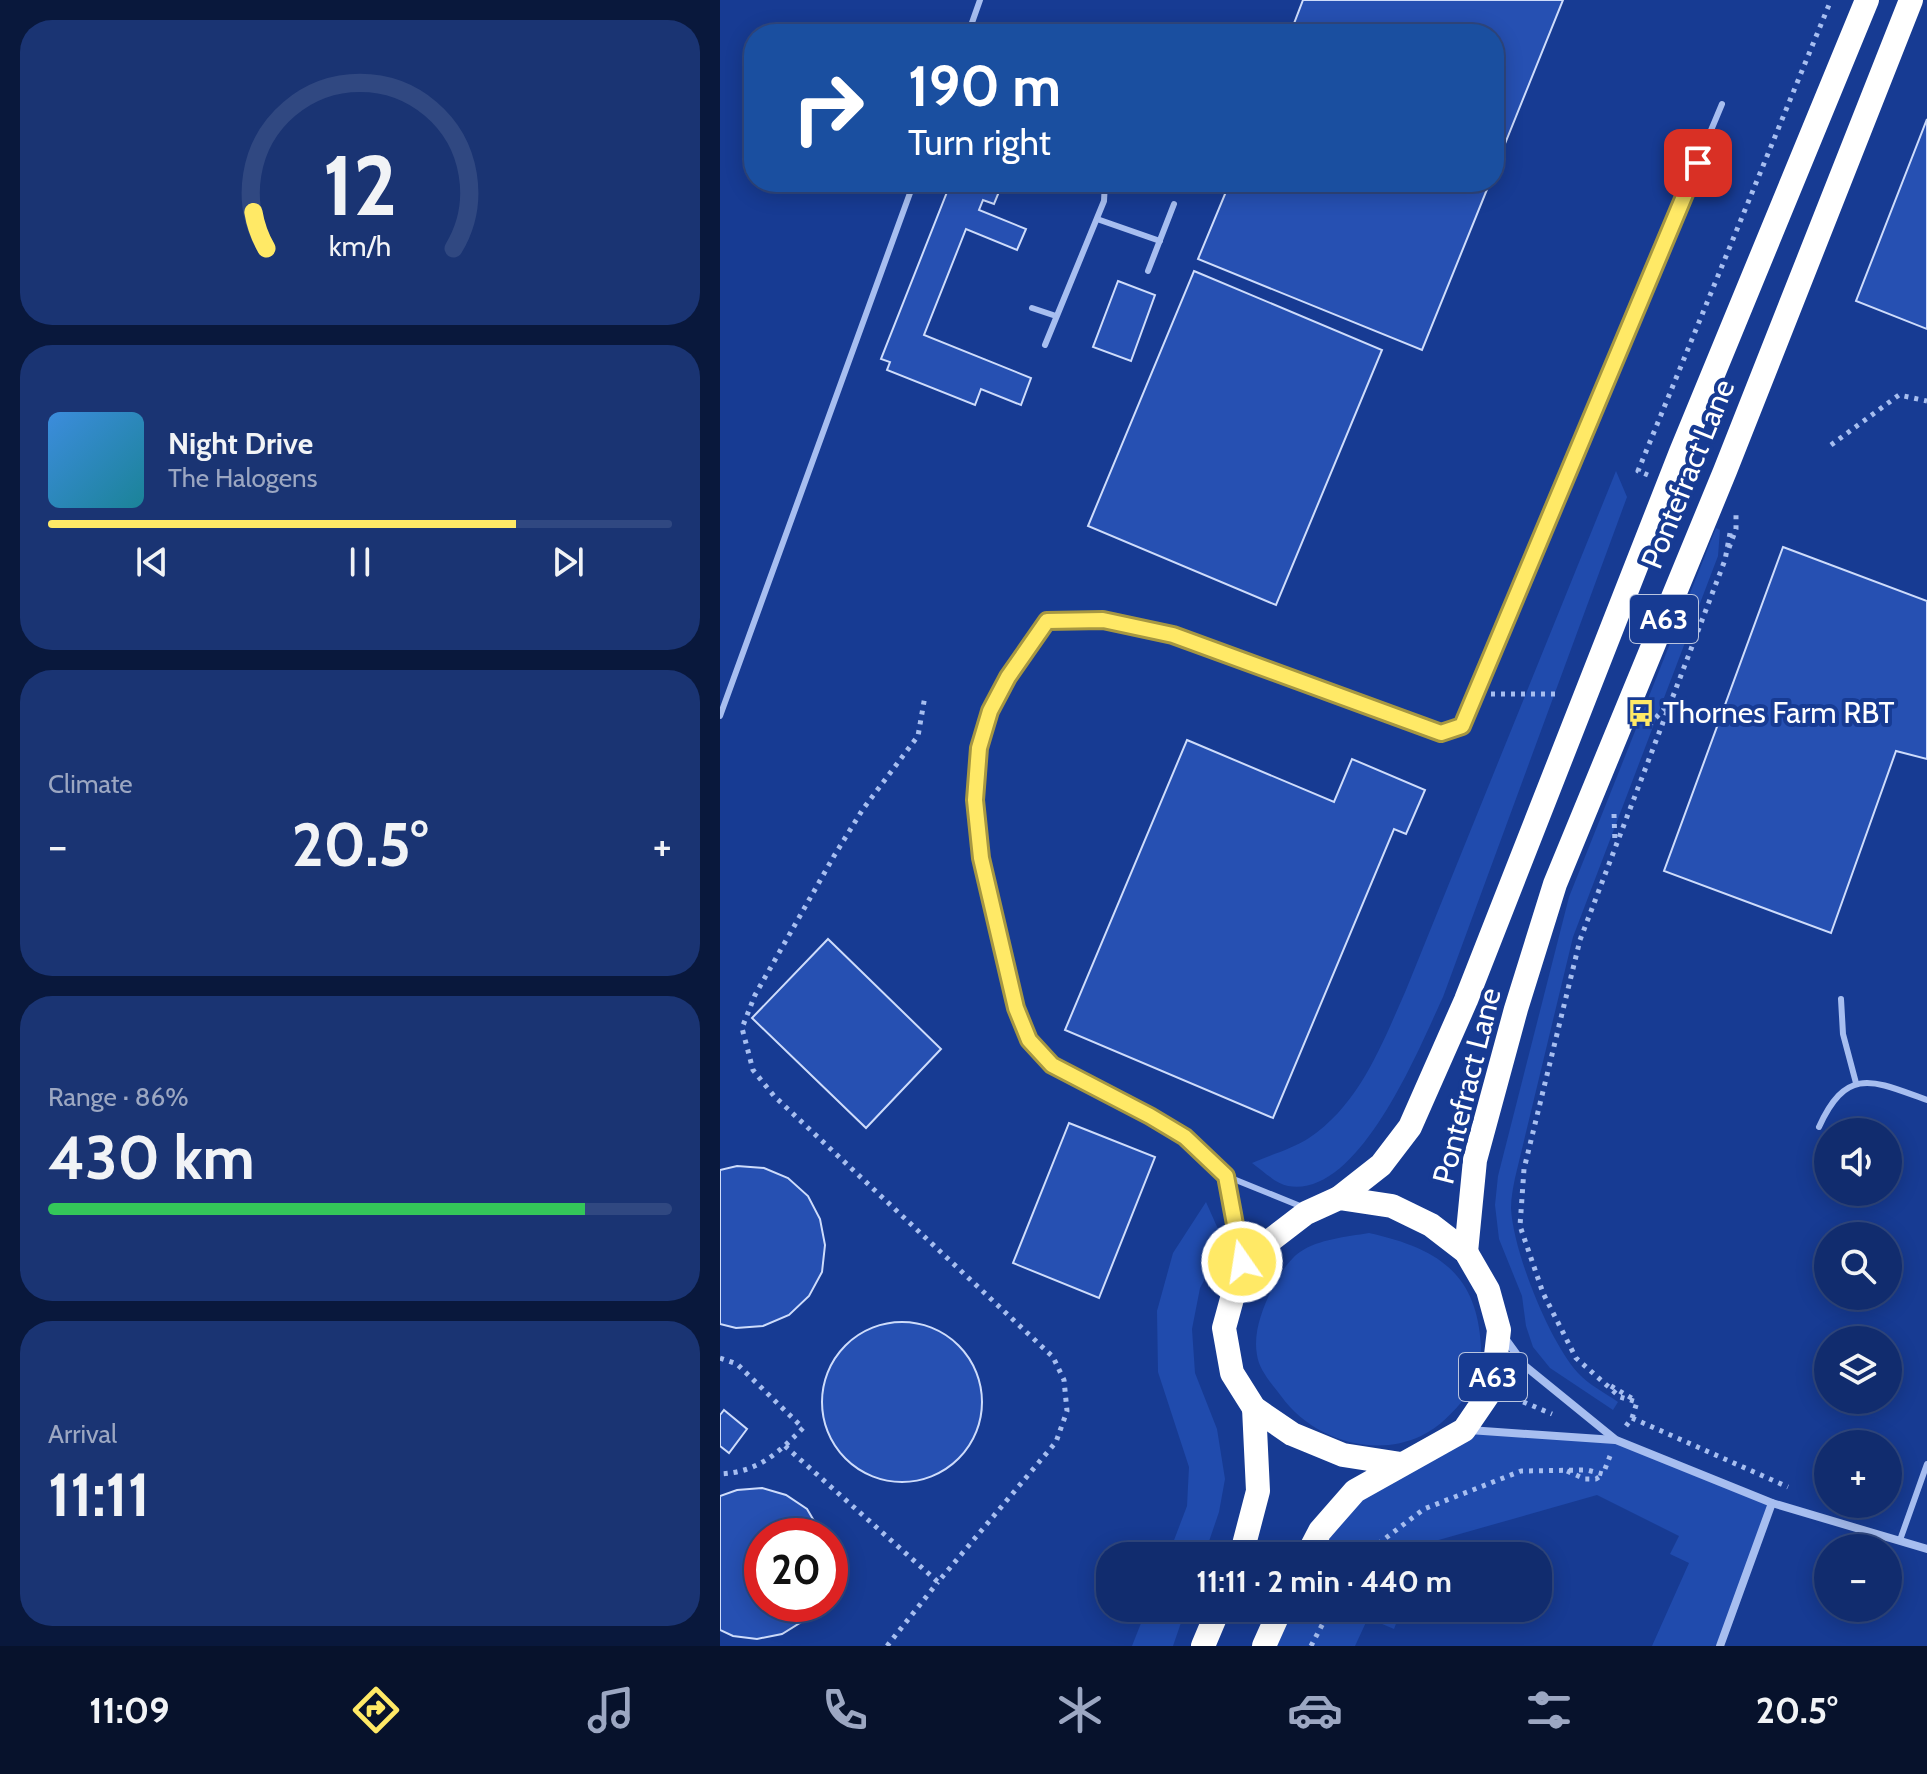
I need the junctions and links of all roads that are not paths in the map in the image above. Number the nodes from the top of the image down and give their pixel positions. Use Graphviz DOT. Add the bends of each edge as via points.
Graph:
graph roads {
  1 [pos="980,0"];
  2 [pos="1867,0"];
  3 [pos="1911,0"];
  4 [pos="972,24"];
  5 [pos="1722,104"];
  6 [pos="910,192"];
  7 [pos="1104,192"];
  8 [pos="1174,204"];
  9 [pos="1097,219"];
  10 [pos="1160,241"];
  11 [pos="1148,271"];
  12 [pos="1032,308"];
  13 [pos="1056,316"];
  14 [pos="1045,345"];
  15 [pos="720,716"];
  16 [pos="1841,999"];
  17 [pos="1856,1083"];
  18 [pos="1927,1100"];
  19 [pos="1824,1118"];
  20 [pos="1226,1176"];
  21 [pos="1339,1198"];
  22 [pos="1312,1211"];
  23 [pos="1466,1252"];
  24 [pos="1242,1262"];
  25 [pos="1499,1330"];
  26 [pos="1254,1408"];
  27 [pos="1464,1430"];
  28 [pos="1616,1440"];
  29 [pos="1401,1464"];
  30 [pos="1927,1464"];
  31 [pos="1772,1503"];
  32 [pos="1879,1534"];
  33 [pos="1902,1534"];
  34 [pos="1902,1541"];
  35 [pos="1245,1542"];
  36 [pos="1314,1542"];
  37 [pos="1927,1549"];
  38 [pos="1213,1622"];
  39 [pos="1275,1622"];
  40 [pos="1203,1646"];
  41 [pos="1264,1646"];
  42 [pos="1720,1646"];
  1 -- 4 [label="lane"];
  2 -- 21 [label="highway, Pontefract Lane / A63" via="1681,452 1466,1000 1410,1127 1381,1165"];
  3 -- 23 [label="highway, Pontefract Lane / A63" via="1555,884 1475,1160"];
  5 -- 20 [label="lane" via="1462,726 1441,733 1173,635 1103,620 1047,621 990,711 979,748 975,800 981,858 1016,1008 1029,1040 1052,1065 1185,1137"];
  6 -- 15 [label="lane"];
  7 -- 9 [label="lane"];
  8 -- 10 [label="lane"];
  9 -- 10 [label="lane"];
  9 -- 13 [label="lane"];
  10 -- 11 [label="lane"];
  12 -- 13 [label="lane"];
  13 -- 14 [label="lane"];
  16 -- 17 [label="lane" via="1843,1034"];
  17 -- 18 [label="lane" via="1878,1082"];
  17 -- 19 [label="lane" via="1838,1094"];
  20 -- 22 [label="lane"];
  20 -- 24 [label="lane"];
  21 -- 22 [label="highway, A63"];
  21 -- 23 [label="highway, A63" via="1392,1206 1431,1225"];
  22 -- 24 [label="highway, A63"];
  23 -- 25 [label="highway, A63" via="1488,1290"];
  24 -- 26 [label="highway" via="1224,1328 1232,1373"];
  25 -- 27 [label="highway, A63" via="1492,1389"];
  25 -- 28 [label="street" via="1525,1366"];
  26 -- 29 [label="highway" via="1292,1434 1343,1455"];
  26 -- 35 [label="highway" via="1258,1491"];
  27 -- 28 [label="street"];
  27 -- 29 [label="highway, A63"];
  28 -- 31 [label="street"];
  29 -- 36 [label="highway, A63" via="1355,1491"];
  30 -- 33 [label="lane"];
  31 -- 32 [label="street"];
  31 -- 42 [label="street"];
  34 -- 37 [label="street"];
  38 -- 40 [label="highway"];
  39 -- 41 [label="highway"];
}
